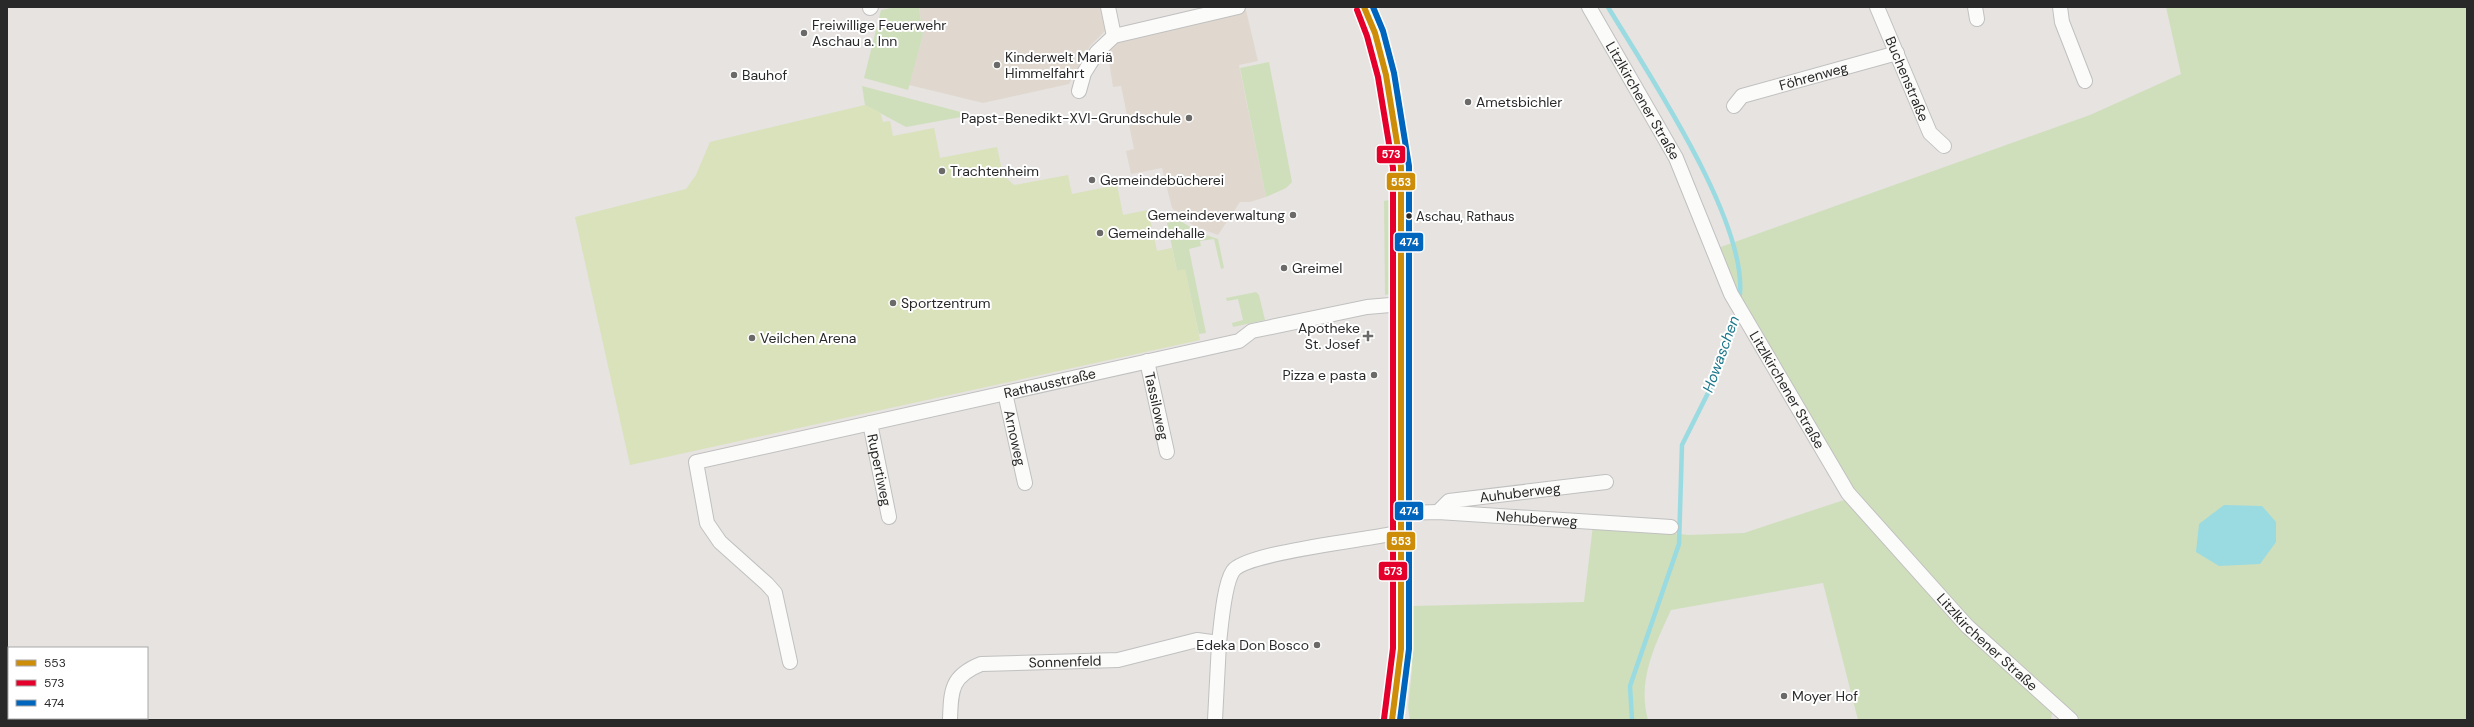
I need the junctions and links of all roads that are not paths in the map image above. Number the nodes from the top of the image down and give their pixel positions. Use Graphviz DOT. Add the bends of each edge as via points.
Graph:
graph roads {
  1 [pos="1108,7"];
  2 [pos="1238,7"];
  3 [pos="1364,7"];
  4 [pos="1589,7"];
  5 [pos="1877,7"];
  6 [pos="2060,7"];
  7 [pos="1114,36"];
  8 [pos="1897,53"];
  9 [pos="2085,81"];
  10 [pos="1079,91"];
  11 [pos="1734,106"];
  12 [pos="1944,146"];
  13 [pos="1402,304"];
  14 [pos="1147,361"];
  15 [pos="1005,393"];
  16 [pos="870,423"];
  17 [pos="1167,452"];
  18 [pos="1606,482"];
  19 [pos="1025,483"];
  20 [pos="1438,512"];
  21 [pos="1402,513"];
  22 [pos="889,517"];
  23 [pos="1672,527"];
  24 [pos="1402,534"];
  25 [pos="1219,643"];
  26 [pos="790,662"];
  27 [pos="2067,719"];
  28 [pos="950,720"];
  29 [pos="1215,720"];
  30 [pos="1393,720"];
  1 -- 7 [label="street"];
  2 -- 7 [label="street"];
  3 -- 13 [label="main road" via="1375,33 1384,67 1401,167"];
  4 -- 27 [label="street, Litzlkirchener Straße" via="1676,158 1730,294 1749,322 1848,493 1967,626"];
  5 -- 8 [label="street, Buchenstraße"];
  6 -- 9 [label="street" via="2062,22"];
  7 -- 10 [label="street" via="1098,52 1084,73"];
  8 -- 11 [label="street, Föhrenweg" via="1742,96"];
  8 -- 12 [label="street, Buchenstraße" via="1930,133"];
  13 -- 14 [label="street, Rathausstraße" via="1367,307 1252,331 1239,340"];
  13 -- 21 [label="main road"];
  14 -- 15 [label="street, Rathausstraße"];
  14 -- 17 [label="street, Tassiloweg"];
  15 -- 16 [label="street, Rathausstraße"];
  15 -- 19 [label="street, Arnoweg"];
  16 -- 22 [label="street, Rupertiweg"];
  16 -- 26 [label="street, Rathausstraße" via="696,462 706,523 720,542 775,593"];
  18 -- 20 [label="street, Auhuberweg" via="1449,501"];
  20 -- 21 [label="street, Nehuberweg"];
  20 -- 23 [label="street, Nehuberweg"];
  21 -- 24 [label="main road"];
  24 -- 25 [label="street" via="1272,555 1242,563 1236,567 1229,579"];
  24 -- 30 [label="main road" via="1401,649"];
  25 -- 28 [label="street, Sonnenfeld" via="1198,640 1118,660 981,664 963,673 954,684"];
  25 -- 29 [label="street"];
}
